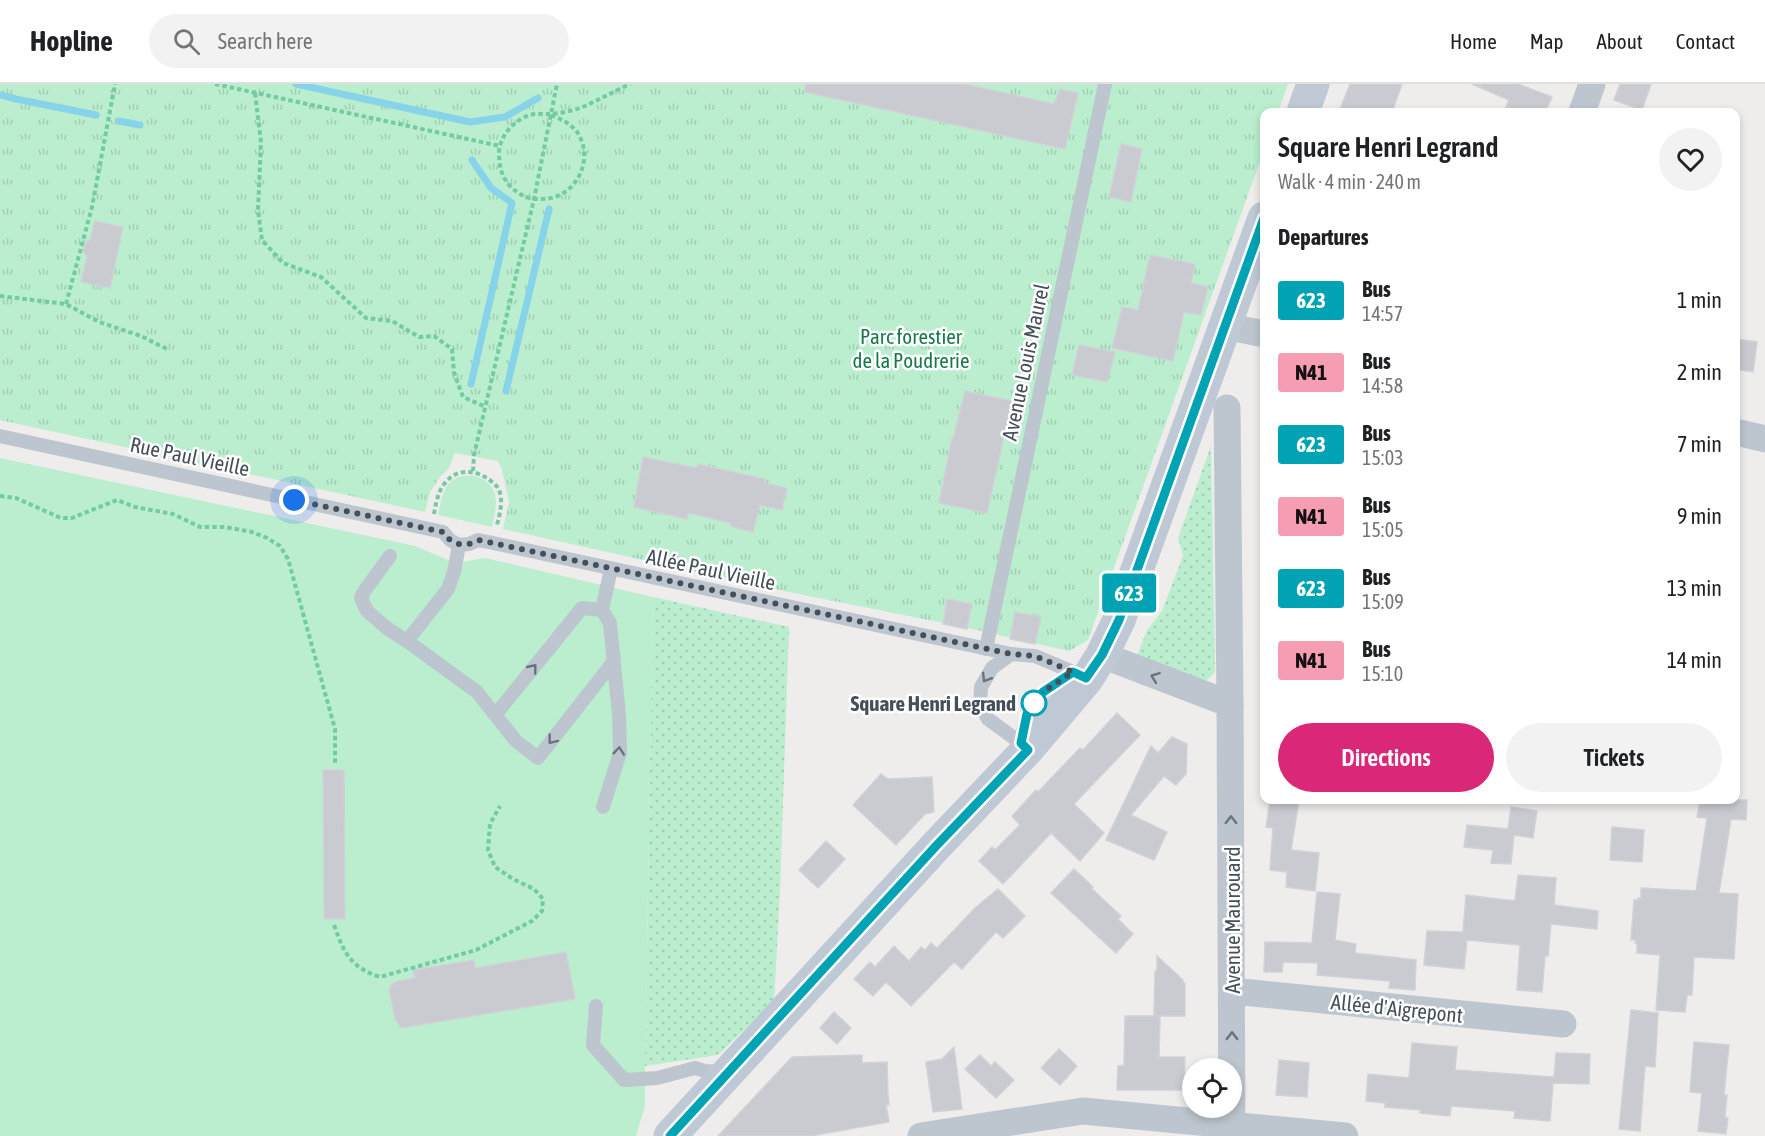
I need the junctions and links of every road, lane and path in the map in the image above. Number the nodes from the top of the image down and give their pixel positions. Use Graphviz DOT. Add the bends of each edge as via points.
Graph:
graph roads {
  1 [pos="115,84"];
  2 [pos="215,84"];
  3 [pos="557,84"];
  4 [pos="630,84"];
  5 [pos="1105,84"];
  6 [pos="1313,84"];
  7 [pos="1592,84"];
  8 [pos="255,93"];
  9 [pos="1304,108"];
  10 [pos="1583,108"];
  11 [pos="551,115"];
  12 [pos="500,146"];
  13 [pos="534,200"];
  14 [pos="1260,229"];
  15 [pos="0,296"];
  16 [pos="66,304"];
  17 [pos="1225,326"];
  18 [pos="1260,333"];
  19 [pos="169,350"];
  20 [pos="486,407"];
  21 [pos="1227,408"];
  22 [pos="1740,433"];
  23 [pos="0,436"];
  24 [pos="1765,439"];
  25 [pos="473,471"];
  26 [pos="0,496"];
  27 [pos="430,529"];
  28 [pos="493,543"];
  29 [pos="459,544"];
  30 [pos="390,556"];
  31 [pos="611,569"];
  32 [pos="602,610"];
  33 [pos="407,641"];
  34 [pos="986,649"];
  35 [pos="1011,654"];
  36 [pos="614,661"];
  37 [pos="1087,668"];
  38 [pos="1230,704"];
  39 [pos="496,714"];
  40 [pos="1024,747"];
  41 [pos="335,763"];
  42 [pos="500,806"];
  43 [pos="603,807"];
  44 [pos="334,925"];
  45 [pos="1232,991"];
  46 [pos="596,1006"];
  47 [pos="1563,1024"];
  48 [pos="729,1072"];
  49 [pos="1232,1131"];
  50 [pos="670,1136"];
  51 [pos="921,1136"];
  52 [pos="1345,1136"];
  1 -- 16 [label="path" via="92,207"];
  2 -- 8 [label="path"];
  3 -- 11 [label="path"];
  4 -- 11 [label="path" via="578,109"];
  5 -- 34 [label="lane, Avenue Louis Maurel"];
  6 -- 9 [label="main road"];
  7 -- 10 [label="street"];
  8 -- 12 [label="path"];
  8 -- 20 [label="path" via="261,142 258,210 262,240 283,263 321,277 366,318 392,321 419,337 434,336 443,342 452,349 454,373 463,397"];
  11 -- 12 [label="path" via="534,114 519,120 507,131"];
  11 -- 13 [label="path"];
  11 -- 13 [label="path" via="566,121 578,133 584,148 584,165 577,181 566,192 551,199"];
  12 -- 13 [label="path" via="499,164 505,180 517,193"];
  13 -- 20 [label="path"];
  14 -- 17 [label="main road"];
  15 -- 16 [label="path"];
  16 -- 19 [label="path"];
  17 -- 18 [label="street"];
  17 -- 37 [label="main road" via="1119,620"];
  20 -- 25 [label="path"];
  21 -- 38 [label="street, Avenue Maurouard"];
  22 -- 24 [label="street"];
  23 -- 27 [label="lane, Rue Paul Vieille"];
  25 -- 27 [label="path" via="454,475 445,482"];
  25 -- 28 [label="path" via="498,487 501,505"];
  26 -- 41 [label="path" via="16,498 61,518 72,518 117,500 173,514 200,527 252,532 280,546 288,559 335,729"];
  27 -- 29 [label="lane" via="443,532"];
  28 -- 29 [label="lane, Allée Paul Vieille" via="478,540"];
  28 -- 31 [label="lane, Allée Paul Vieille"];
  29 -- 33 [label="lane" via="448,589"];
  30 -- 33 [label="lane" via="361,598 368,611"];
  31 -- 32 [label="lane"];
  31 -- 34 [label="lane, Allée Paul Vieille"];
  32 -- 36 [label="lane" via="610,623"];
  39 -- 32 [label="lane, one-way" via="582,608"];
  33 -- 39 [label="lane" via="477,692"];
  34 -- 35 [label="lane, Allée Paul Vieille"];
  35 -- 37 [label="lane"];
  35 -- 40 [label="lane, one-way" via="992,668 981,687 980,705 988,719"];
  36 -- 39 [label="lane, one-way" via="538,758 516,741"];
  43 -- 36 [label="lane, one-way" via="620,753"];
  38 -- 37 [label="street, one-way"];
  37 -- 40 [label="main road"];
  45 -- 38 [label="street, Avenue Maurouard, one-way"];
  40 -- 48 [label="main road"];
  42 -- 44 [label="path" via="490,824 488,850 495,867 534,889 543,899 542,911 532,921 476,950 380,977 352,961 342,949"];
  45 -- 47 [label="street, Allée d'Aigrepont"];
  49 -- 45 [label="street, Avenue Maurouard, one-way"];
  46 -- 48 [label="lane" via="593,1045 624,1080 657,1078 695,1068"];
  48 -- 50 [label="main road"];
  49 -- 51 [label="street" via="1083,1111"];
  49 -- 52 [label="street"];
}
